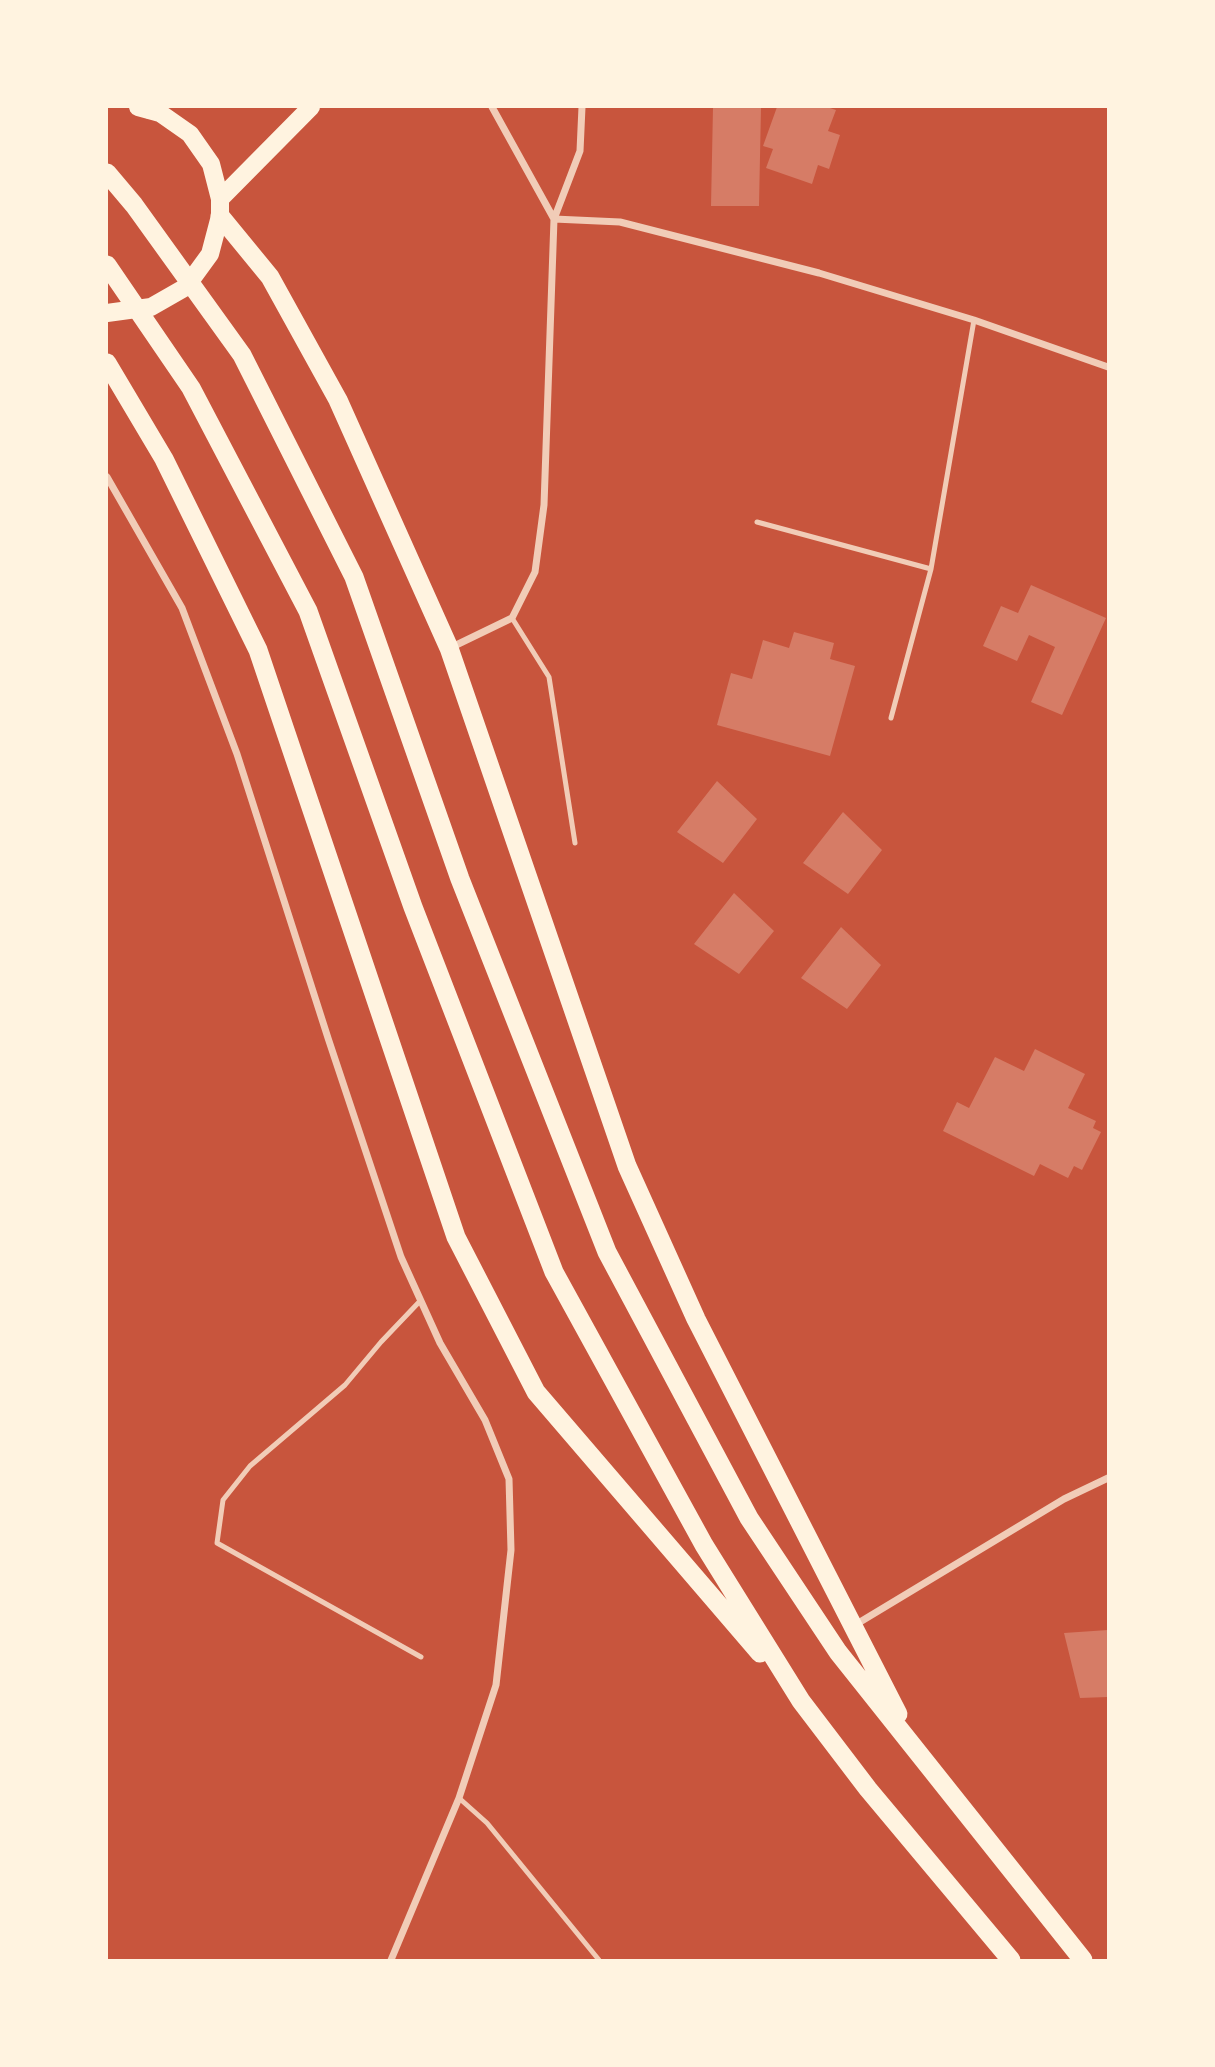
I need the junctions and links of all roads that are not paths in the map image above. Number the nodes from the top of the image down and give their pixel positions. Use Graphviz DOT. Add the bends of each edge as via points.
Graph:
graph roads {
  1 [pos="311,107"];
  2 [pos="492,107"];
  3 [pos="582,107"];
  4 [pos="152,108"];
  5 [pos="107,173"];
  6 [pos="220,208"];
  7 [pos="554,219"];
  8 [pos="107,265"];
  9 [pos="107,313"];
  10 [pos="974,320"];
  11 [pos="107,363"];
  12 [pos="1108,367"];
  13 [pos="107,477"];
  14 [pos="757,522"];
  15 [pos="930,569"];
  16 [pos="512,618"];
  17 [pos="449,649"];
  18 [pos="891,718"];
  19 [pos="575,843"];
  20 [pos="421,1300"];
  21 [pos="1108,1478"];
  22 [pos="855,1625"];
  23 [pos="421,1657"];
  24 [pos="801,1701"];
  25 [pos="915,1747"];
  26 [pos="459,1798"];
  27 [pos="391,1960"];
  28 [pos="599,1960"];
  29 [pos="1011,1960"];
  30 [pos="1083,1960"];
  1 -- 6 [label="main road"];
  2 -- 7 [label="street"];
  3 -- 7 [label="street" via="580,151"];
  4 -- 6 [label="main road" via="190,134 211,164"];
  5 -- 25 [label="highway" via="242,355 354,577 460,879 607,1252 749,1518 838,1652"];
  6 -- 9 [label="main road" via="210,254 186,287 151,307"];
  6 -- 17 [label="highway" via="270,276 338,400"];
  7 -- 10 [label="street" via="620,222 819,273"];
  7 -- 16 [label="street" via="544,505 535,572"];
  8 -- 24 [label="highway" via="191,387 308,611 413,907 554,1272 704,1545"];
  10 -- 12 [label="street"];
  10 -- 15 [label="lane"];
  11 -- 24 [label="highway" via="164,459 258,650 456,1237 530,1380"];
  13 -- 20 [label="street" via="182,608 237,754 401,1257"];
  14 -- 15 [label="lane"];
  15 -- 18 [label="lane"];
  16 -- 17 [label="street"];
  16 -- 19 [label="lane" via="549,677"];
  17 -- 22 [label="highway" via="627,1166 696,1319"];
  20 -- 23 [label="lane" via="345,1385 250,1466 223,1500 217,1543"];
  20 -- 26 [label="street" via="485,1420 509,1479 511,1550 496,1685"];
  21 -- 22 [label="street" via="1064,1499"];
  22 -- 25 [label="highway"];
  24 -- 29 [label="highway"];
  25 -- 30 [label="highway"];
  26 -- 27 [label="street"];
  26 -- 28 [label="lane" via="487,1823"];
}
